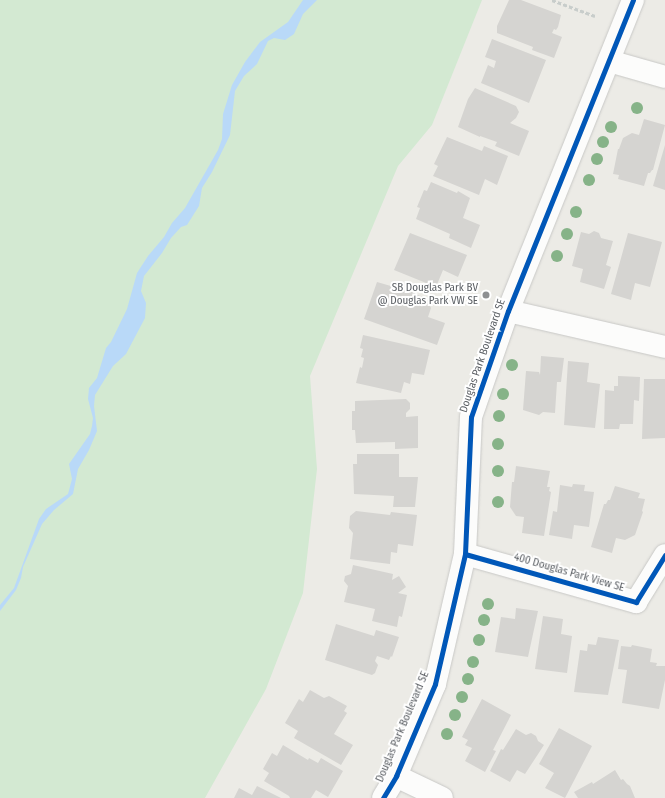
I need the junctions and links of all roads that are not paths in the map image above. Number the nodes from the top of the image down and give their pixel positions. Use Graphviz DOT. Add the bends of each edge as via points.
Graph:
graph roads {
  1 [pos="633,0"];
  2 [pos="609,61"];
  3 [pos="665,77"];
  4 [pos="508,310"];
  5 [pos="665,347"];
  6 [pos="465,554"];
  7 [pos="665,555"];
  8 [pos="396,776"];
  9 [pos="383,798"];
  10 [pos="442,798"];
  1 -- 2 [label="street, Douglas Park Boulevard SE"];
  2 -- 3 [label="street"];
  2 -- 4 [label="street, Douglas Park Boulevard SE"];
  4 -- 5 [label="street"];
  4 -- 6 [label="street, Douglas Park Boulevard SE" via="471,417"];
  6 -- 7 [label="street, 400 Douglas Park View SE" via="636,602"];
  6 -- 8 [label="street, Douglas Park Boulevard SE" via="435,684"];
  8 -- 9 [label="street, Douglas Park Boulevard SE"];
  8 -- 10 [label="street"];
}
